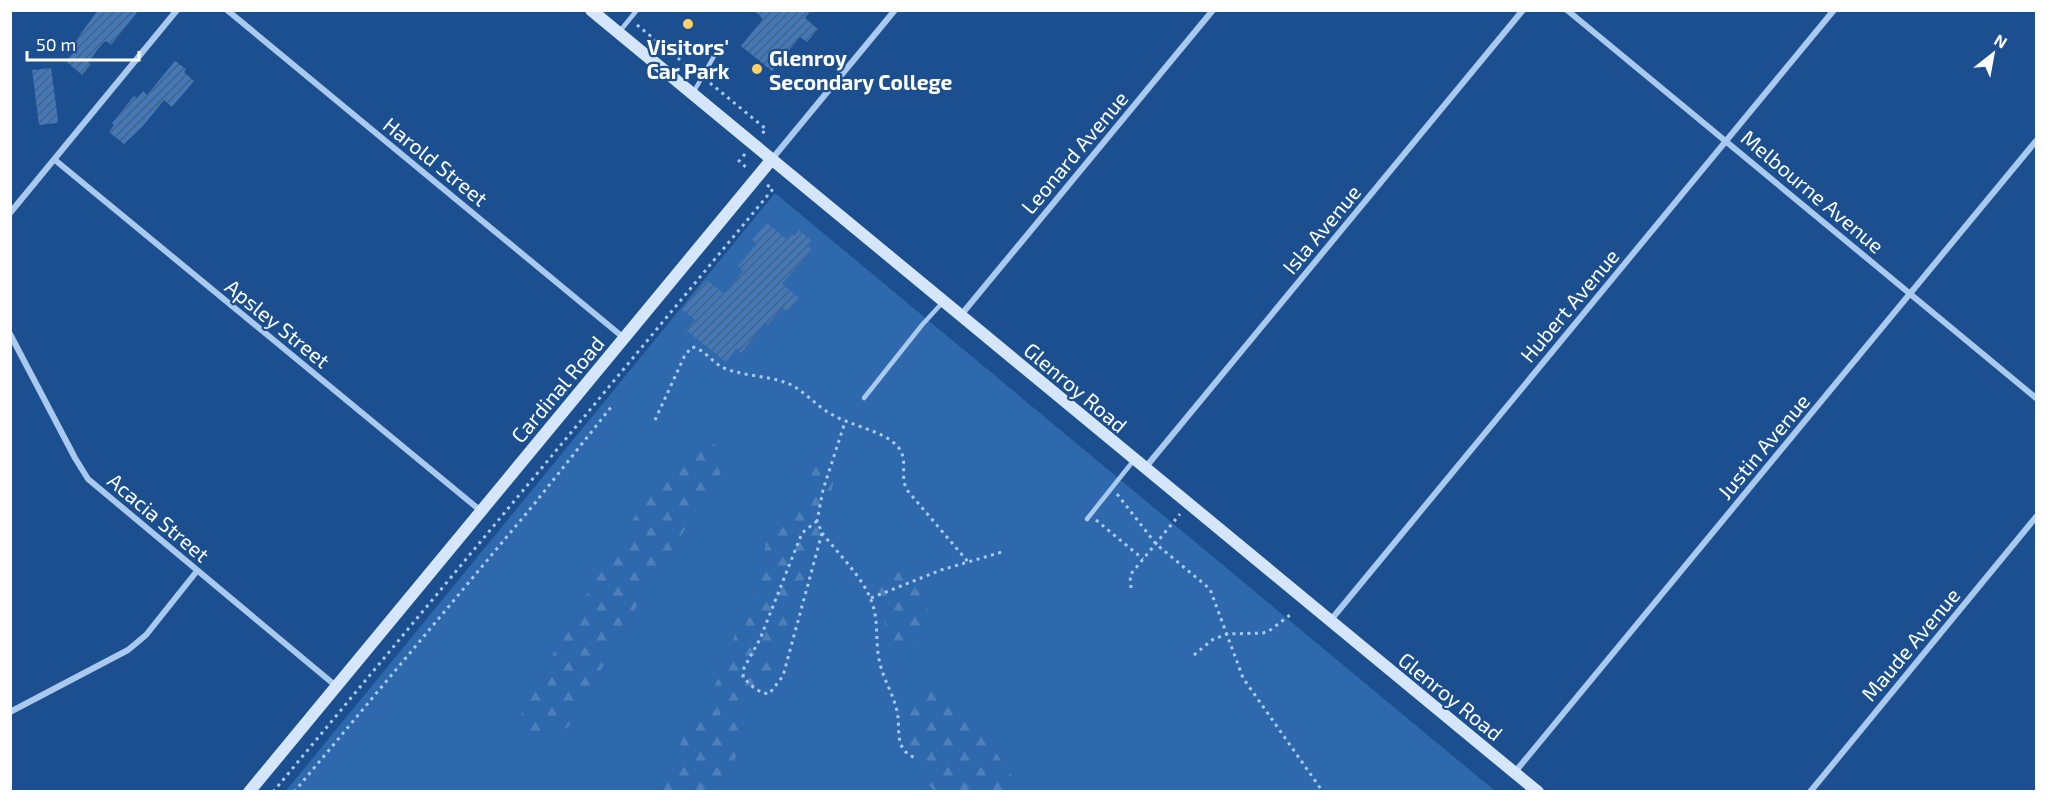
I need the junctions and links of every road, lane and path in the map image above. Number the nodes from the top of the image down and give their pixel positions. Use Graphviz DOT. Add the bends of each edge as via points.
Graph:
graph roads {
  1 [pos="177,10"];
  2 [pos="227,10"];
  3 [pos="591,10"];
  4 [pos="637,10"];
  5 [pos="895,10"];
  6 [pos="1213,10"];
  7 [pos="1523,10"];
  8 [pos="1567,10"];
  9 [pos="1834,10"];
  10 [pos="618,33"];
  11 [pos="717,51"];
  12 [pos="692,94"];
  13 [pos="1726,141"];
  14 [pos="2037,141"];
  15 [pos="772,159"];
  16 [pos="55,160"];
  17 [pos="10,213"];
  18 [pos="1910,293"];
  19 [pos="944,302"];
  20 [pos="960,316"];
  21 [pos="10,333"];
  22 [pos="624,338"];
  23 [pos="864,398"];
  24 [pos="2037,398"];
  25 [pos="612,406"];
  26 [pos="655,420"];
  27 [pos="845,422"];
  28 [pos="1139,464"];
  29 [pos="1112,488"];
  30 [pos="1188,505"];
  31 [pos="481,511"];
  32 [pos="1089,517"];
  33 [pos="2037,517"];
  34 [pos="817,521"];
  35 [pos="822,533"];
  36 [pos="1156,544"];
  37 [pos="1002,552"];
  38 [pos="1143,559"];
  39 [pos="969,562"];
  40 [pos="197,571"];
  41 [pos="1131,588"];
  42 [pos="871,598"];
  43 [pos="1290,615"];
  44 [pos="1329,621"];
  45 [pos="1227,634"];
  46 [pos="1194,655"];
  47 [pos="336,686"];
  48 [pos="10,712"];
  49 [pos="916,758"];
  50 [pos="1514,772"];
  51 [pos="1535,791"];
  52 [pos="249,792"];
  53 [pos="294,792"];
  54 [pos="1323,792"];
  55 [pos="1810,792"];
  1 -- 16 [label="street"];
  2 -- 22 [label="street, Harold Street"];
  3 -- 10 [label="street, Glenroy Road"];
  4 -- 10 [label="lane"];
  5 -- 15 [label="street, Cardinal Road"];
  6 -- 20 [label="street, Leonard Avenue"];
  7 -- 28 [label="street, Isla Avenue"];
  8 -- 13 [label="street, Melbourne Avenue"];
  9 -- 13 [label="street, Hubert Avenue"];
  10 -- 12 [label="street, Glenroy Road"];
  11 -- 12 [label="lane"];
  12 -- 15 [label="street, Glenroy Road"];
  13 -- 18 [label="street, Melbourne Avenue"];
  13 -- 44 [label="street, Hubert Avenue"];
  14 -- 18 [label="street, Justin Avenue"];
  15 -- 19 [label="street, Glenroy Road"];
  15 -- 22 [label="street, Cardinal Road"];
  16 -- 17 [label="street"];
  16 -- 31 [label="street, Apsley Street"];
  18 -- 24 [label="street, Melbourne Avenue"];
  18 -- 50 [label="street, Justin Avenue"];
  19 -- 20 [label="street, Glenroy Road"];
  19 -- 23 [label="lane"];
  20 -- 28 [label="street, Glenroy Road"];
  21 -- 40 [label="street, Acacia Street" via="88,479"];
  22 -- 31 [label="street, Cardinal Road"];
  25 -- 53 [label="path"];
  26 -- 27 [label="path" via="692,347 724,368 785,382"];
  27 -- 34 [label="path"];
  27 -- 39 [label="path" via="891,440 900,448 906,490"];
  28 -- 29 [label="lane"];
  28 -- 30 [label="street, Glenroy Road"];
  29 -- 32 [label="lane"];
  29 -- 36 [label="path"];
  30 -- 36 [label="path"];
  30 -- 44 [label="street, Glenroy Road"];
  31 -- 47 [label="street, Cardinal Road"];
  32 -- 38 [label="path"];
  33 -- 55 [label="street, Maude Avenue"];
  34 -- 35 [label="path"];
  34 -- 35 [label="path" via="802,533 760,639 744,668 743,677 759,692 769,694 783,676"];
  35 -- 42 [label="path"];
  36 -- 38 [label="path"];
  36 -- 45 [label="path" via="1210,589"];
  37 -- 39 [label="path"];
  38 -- 41 [label="path" via="1130,575"];
  39 -- 42 [label="path"];
  40 -- 47 [label="street, Acacia Street"];
  40 -- 48 [label="street" via="146,634 128,650"];
  42 -- 49 [label="path" via="879,659 896,707 898,740"];
  43 -- 45 [label="path" via="1263,633"];
  44 -- 50 [label="street, Glenroy Road"];
  45 -- 46 [label="path"];
  45 -- 54 [label="path" via="1243,678"];
  47 -- 52 [label="street, Cardinal Road"];
  50 -- 51 [label="street, Glenroy Road"];
}
